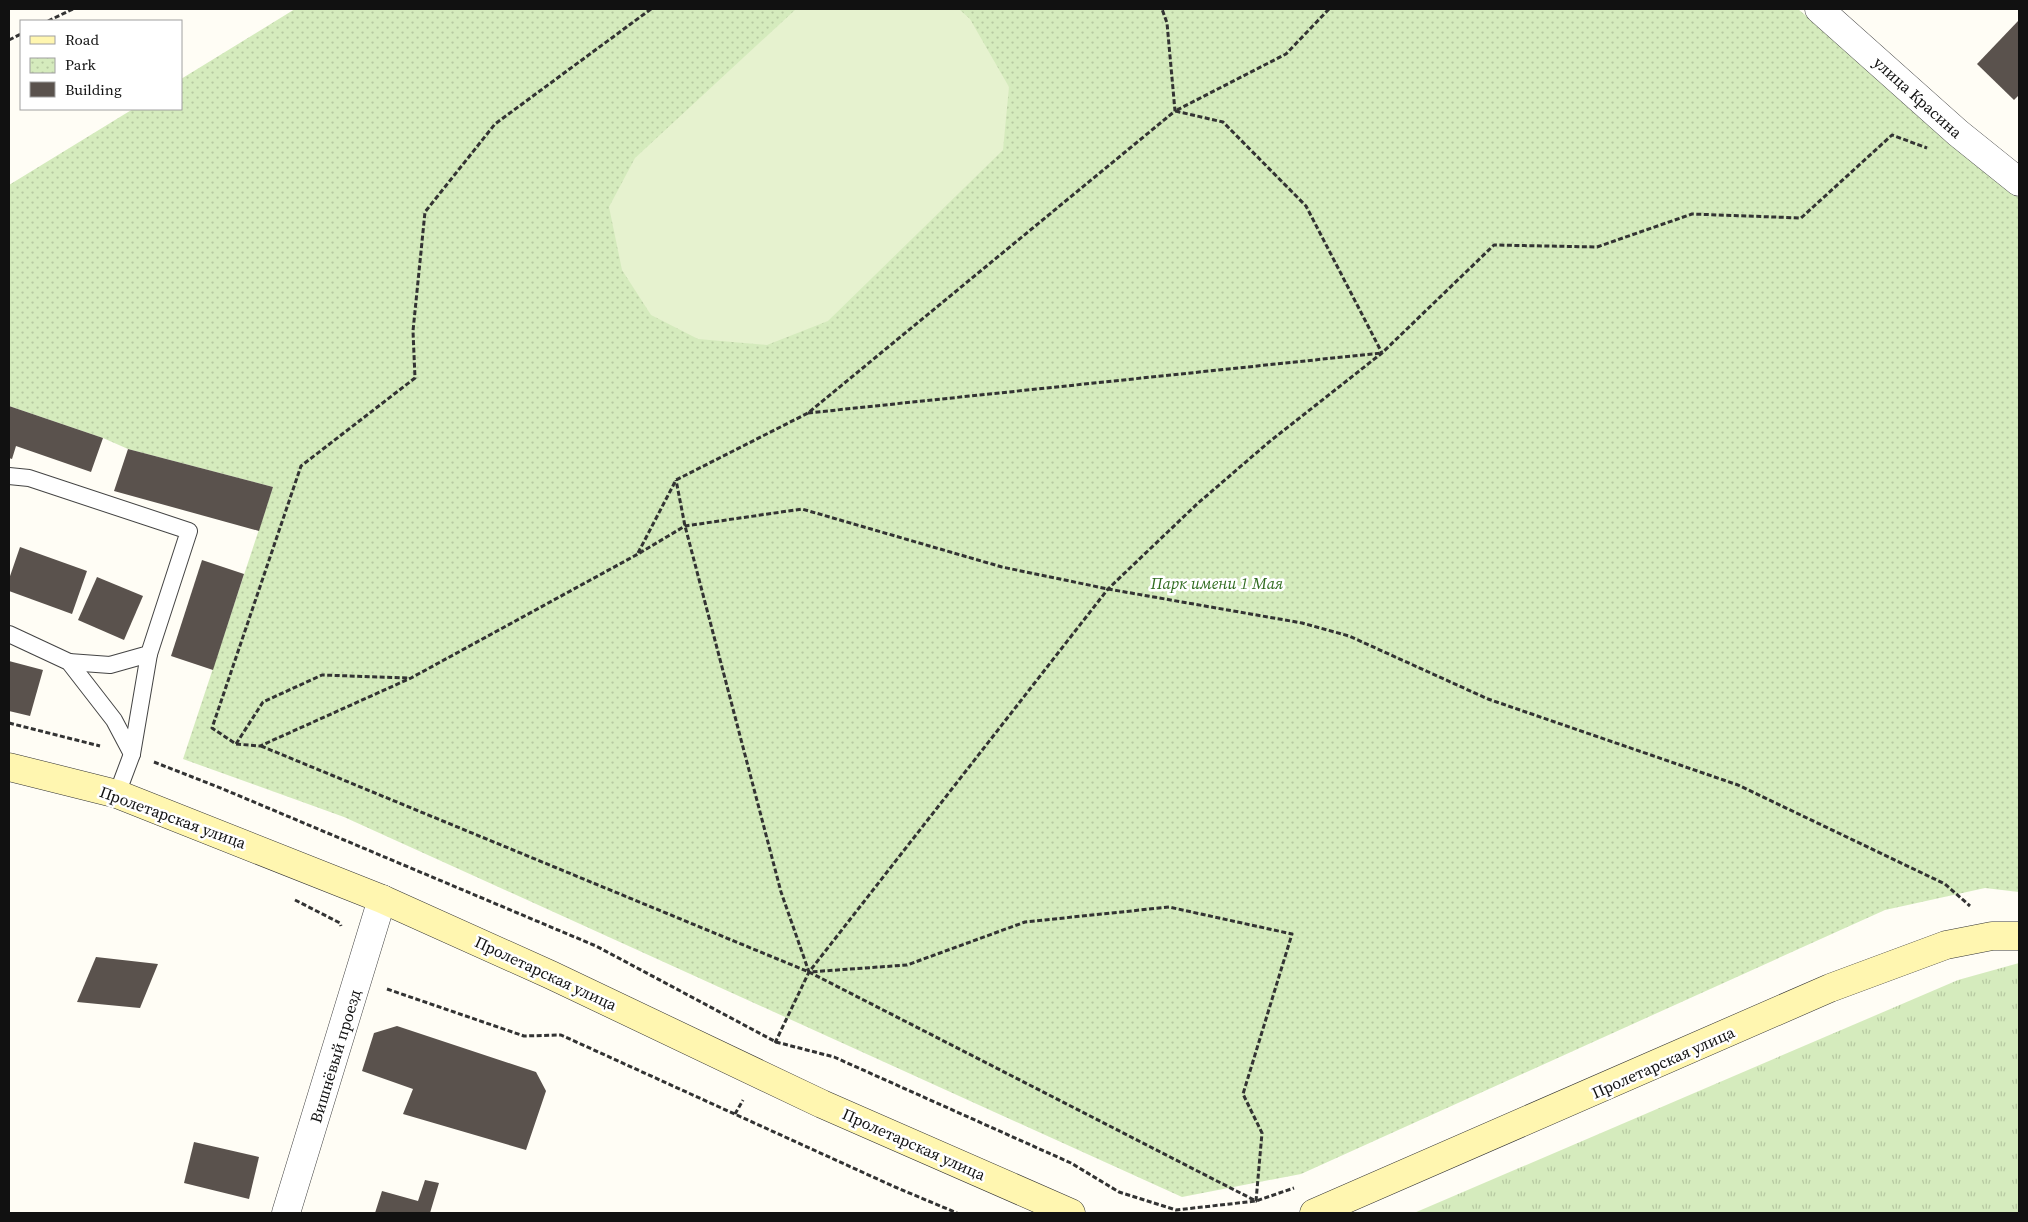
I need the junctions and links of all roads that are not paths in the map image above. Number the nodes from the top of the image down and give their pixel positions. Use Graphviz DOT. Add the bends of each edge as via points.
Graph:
graph roads {
  1 [pos="1819,9"];
  2 [pos="2019,182"];
  3 [pos="9,476"];
  4 [pos="9,634"];
  5 [pos="149,654"];
  6 [pos="69,662"];
  7 [pos="132,754"];
  8 [pos="9,766"];
  9 [pos="117,794"];
  10 [pos="382,899"];
  11 [pos="2019,936"];
  12 [pos="286,1213"];
  13 [pos="1071,1213"];
  14 [pos="1314,1213"];
  1 -- 2 [label="street, улица Красина" via="1958,133"];
  3 -- 5 [label="lane" via="29,478 189,532"];
  4 -- 6 [label="lane"];
  5 -- 6 [label="lane" via="110,665"];
  5 -- 7 [label="lane"];
  6 -- 7 [label="lane" via="114,720"];
  7 -- 9 [label="lane"];
  8 -- 9 [label="street, Пролетарская улица"];
  9 -- 10 [label="street, Пролетарская улица"];
  10 -- 12 [label="street, Вишнёвый проезд"];
  10 -- 13 [label="street, Пролетарская улица" via="822,1104"];
  11 -- 14 [label="street, Пролетарская улица" via="1992,936 1946,945 1830,988"];
}
